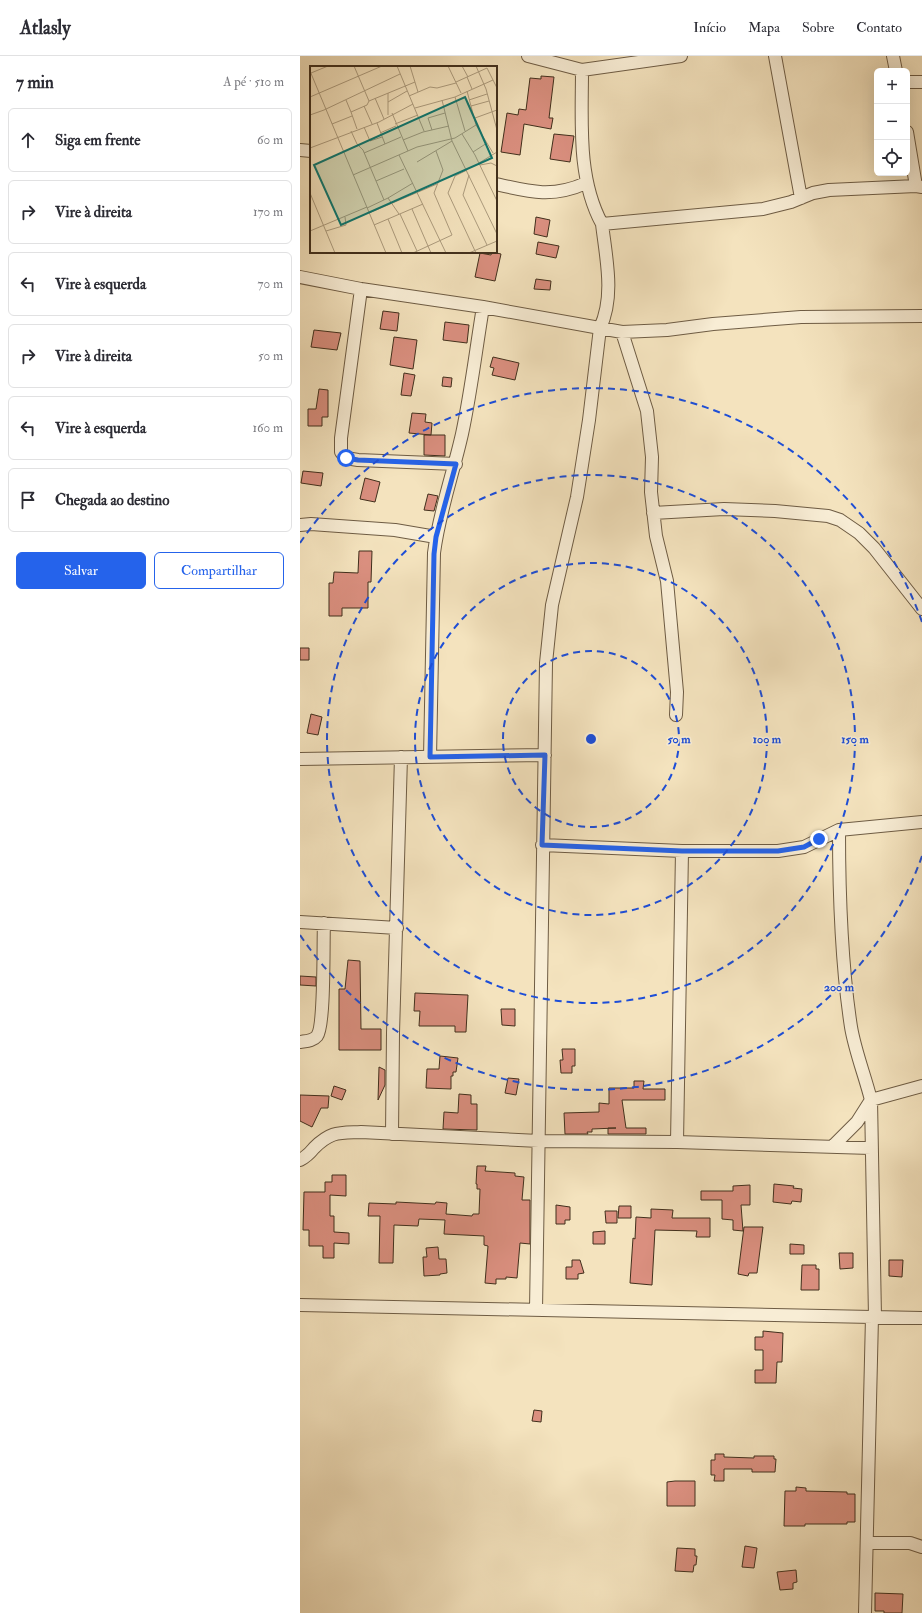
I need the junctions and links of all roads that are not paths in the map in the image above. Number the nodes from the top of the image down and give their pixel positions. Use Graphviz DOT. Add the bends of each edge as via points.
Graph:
graph roads {
  1 [pos="528,56"];
  2 [pos="681,56"];
  3 [pos="775,56"];
  4 [pos="893,56"];
  5 [pos="895,68"];
  6 [pos="582,70"];
  7 [pos="910,82"];
  8 [pos="922,82"];
  9 [pos="909,140"];
  10 [pos="300,150"];
  11 [pos="310,151"];
  12 [pos="586,183"];
  13 [pos="497,184"];
  14 [pos="919,186"];
  15 [pos="801,198"];
  16 [pos="602,224"];
  17 [pos="300,277"];
  18 [pos="361,289"];
  19 [pos="483,307"];
  20 [pos="922,316"];
  21 [pos="600,328"];
  22 [pos="622,332"];
  23 [pos="456,464"];
  24 [pos="654,513"];
  25 [pos="300,525"];
  26 [pos="436,537"];
  27 [pos="922,610"];
  28 [pos="676,715"];
  29 [pos="545,755"];
  30 [pos="401,757"];
  31 [pos="430,757"];
  32 [pos="300,759"];
  33 [pos="922,822"];
  34 [pos="839,830"];
  35 [pos="542,845"];
  36 [pos="682,851"];
  37 [pos="300,922"];
  38 [pos="324,923"];
  39 [pos="397,928"];
  40 [pos="300,1042"];
  41 [pos="922,1086"];
  42 [pos="871,1100"];
  43 [pos="392,1134"];
  44 [pos="539,1141"];
  45 [pos="677,1142"];
  46 [pos="832,1147"];
  47 [pos="871,1148"];
  48 [pos="300,1160"];
  49 [pos="300,1305"];
  50 [pos="536,1310"];
  51 [pos="874,1317"];
  52 [pos="922,1318"];
  53 [pos="867,1543"];
  54 [pos="922,1547"];
  55 [pos="866,1613"];
  1 -- 6 [label="street"];
  2 -- 6 [label="street"];
  3 -- 15 [label="street"];
  4 -- 5 [label="street"];
  6 -- 12 [label="street"];
  7 -- 8 [label="street"];
  9 -- 14 [label="street"];
  10 -- 11 [label="street"];
  12 -- 13 [label="street" via="572,190 538,193"];
  12 -- 16 [label="street"];
  14 -- 15 [label="street" via="829,190"];
  15 -- 16 [label="street" via="744,211"];
  16 -- 21 [label="street" via="609,300 606,316"];
  17 -- 18 [label="street"];
  18 -- 19 [label="street"];
  18 -- 23 [label="street" via="341,452 346,458 358,460"];
  19 -- 21 [label="street"];
  19 -- 23 [label="street" via="466,418"];
  20 -- 22 [label="street" via="801,317"];
  21 -- 22 [label="street"];
  21 -- 29 [label="street" via="577,497 552,605 546,663"];
  22 -- 24 [label="street" via="647,412"];
  23 -- 26 [label="street"];
  24 -- 27 [label="street" via="724,509 828,516 840,520 859,532 874,548"];
  24 -- 28 [label="street" via="656,536 668,581 677,692"];
  25 -- 26 [label="street" via="395,530"];
  26 -- 31 [label="street"];
  29 -- 31 [label="street"];
  29 -- 35 [label="street"];
  30 -- 31 [label="street"];
  30 -- 32 [label="street"];
  30 -- 39 [label="street"];
  33 -- 34 [label="street"];
  34 -- 36 [label="street" via="804,847 778,851"];
  34 -- 42 [label="street" via="845,979 852,1028"];
  35 -- 36 [label="street"];
  35 -- 44 [label="street"];
  36 -- 45 [label="street"];
  37 -- 38 [label="street"];
  38 -- 39 [label="street"];
  38 -- 40 [label="street" via="322,1014 318,1035 313,1040"];
  39 -- 43 [label="street"];
  41 -- 42 [label="street"];
  42 -- 46 [label="street" via="857,1122"];
  42 -- 47 [label="street"];
  43 -- 44 [label="street"];
  43 -- 48 [label="street" via="333,1133"];
  44 -- 45 [label="street"];
  44 -- 50 [label="street"];
  45 -- 46 [label="street"];
  46 -- 47 [label="street"];
  47 -- 51 [label="street"];
  49 -- 50 [label="street"];
  50 -- 51 [label="street"];
  51 -- 52 [label="street"];
  51 -- 53 [label="street"];
  53 -- 54 [label="street" via="910,1543"];
  53 -- 55 [label="street"];
}
